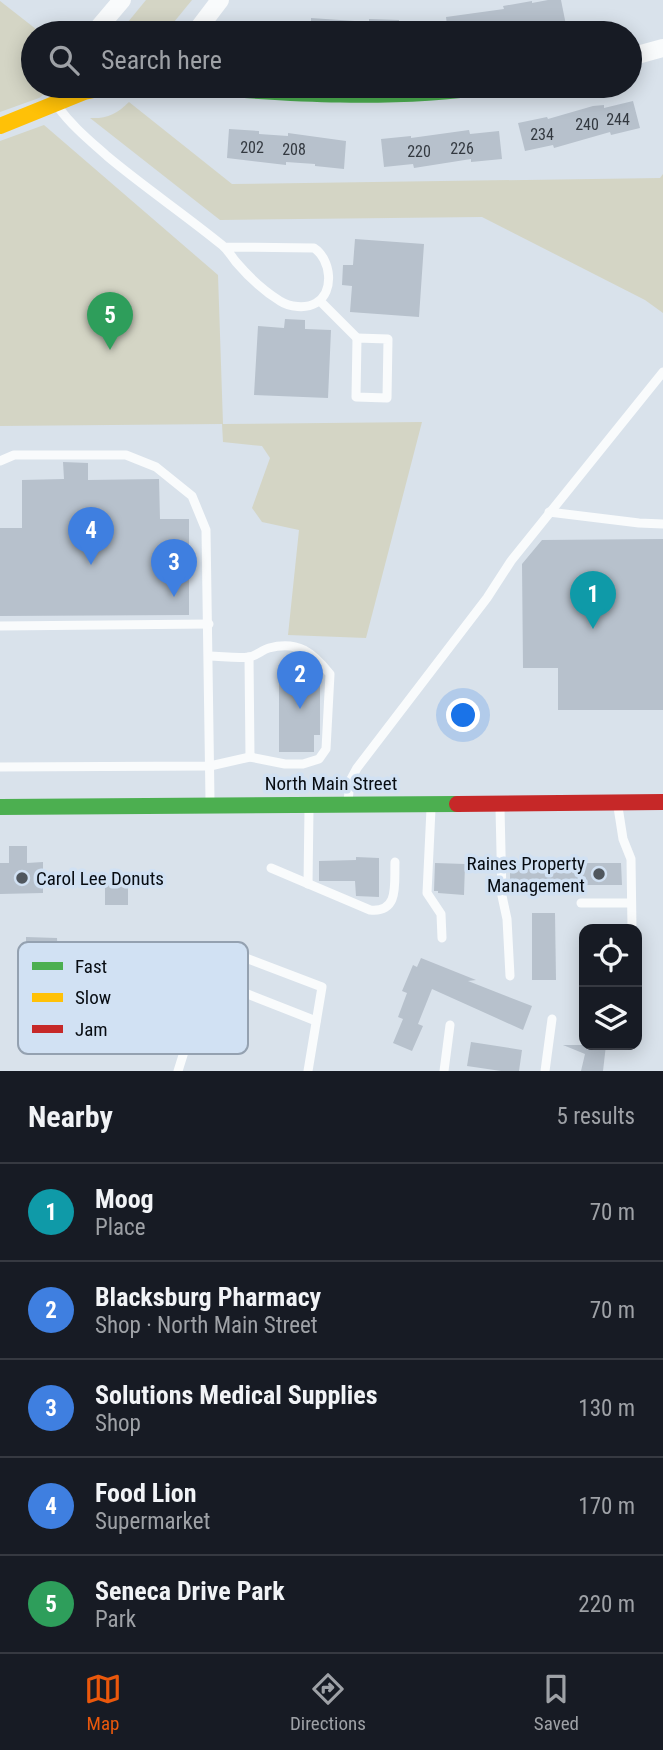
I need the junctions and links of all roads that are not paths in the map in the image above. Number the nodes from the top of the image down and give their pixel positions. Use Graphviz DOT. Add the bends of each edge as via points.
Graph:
graph roads {
  1 [pos="121,0"];
  2 [pos="220,0"];
  3 [pos="104,21"];
  4 [pos="204,21"];
  5 [pos="663,48"];
  6 [pos="642,54"];
  7 [pos="68,98"];
  8 [pos="56,104"];
  9 [pos="0,126"];
  10 [pos="225,247"];
  11 [pos="320,300"];
  12 [pos="357,338"];
  13 [pos="663,372"];
  14 [pos="0,461"];
  15 [pos="549,512"];
  16 [pos="663,523"];
  17 [pos="209,624"];
  18 [pos="0,626"];
  19 [pos="209,656"];
  20 [pos="249,657"];
  21 [pos="250,757"];
  22 [pos="210,766"];
  23 [pos="0,767"];
  24 [pos="618,802"];
  25 [pos="663,802"];
  26 [pos="431,803"];
  27 [pos="500,803"];
  28 [pos="309,804"];
  29 [pos="348,804"];
  30 [pos="210,805"];
  31 [pos="0,807"];
  32 [pos="395,862"];
  33 [pos="271,868"];
  34 [pos="308,884"];
  35 [pos="580,903"];
  36 [pos="631,903"];
  37 [pos="632,924"];
  38 [pos="442,939"];
  39 [pos="248,959"];
  40 [pos="510,976"];
  41 [pos="248,994"];
  42 [pos="552,1019"];
  43 [pos="316,1021"];
  44 [pos="450,1025"];
  45 [pos="183,1054"];
  46 [pos="178,1071"];
  47 [pos="308,1071"];
  48 [pos="444,1071"];
  49 [pos="545,1071"];
  1 -- 3 [label="street"];
  2 -- 4 [label="street"];
  5 -- 6 [label="street"];
  7 -- 8 [label="main road"];
  8 -- 9 [label="main road"];
  8 -- 10 [label="lane" via="70,124 118,165"];
  10 -- 11 [label="lane" via="283,303 311,306"];
  10 -- 11 [label="lane" via="314,248 326,258 328,268 327,289"];
  11 -- 12 [label="lane"];
  12 -- 12 [label="lane" via="356,397 387,398 388,339"];
  13 -- 15 [label="lane"];
  14 -- 17 [label="lane" via="14,455 126,455 156,467 192,496 206,530"];
  15 -- 16 [label="lane"];
  15 -- 29 [label="lane" via="357,768 350,781"];
  17 -- 18 [label="lane"];
  17 -- 19 [label="lane"];
  19 -- 20 [label="lane"];
  19 -- 22 [label="lane"];
  20 -- 21 [label="lane"];
  20 -- 21 [label="lane" via="282,645 304,648 330,674 326,748 319,759 285,764"];
  21 -- 22 [label="lane"];
  22 -- 23 [label="lane"];
  22 -- 30 [label="lane"];
  24 -- 25 [label="main road, North Main Street"];
  24 -- 27 [label="main road, North Main Street"];
  24 -- 36 [label="lane" via="631,859"];
  26 -- 27 [label="main road, North Main Street"];
  26 -- 29 [label="main road, North Main Street"];
  26 -- 38 [label="lane" via="426,893 441,914"];
  27 -- 40 [label="lane"];
  28 -- 29 [label="main road, North Main Street"];
  28 -- 30 [label="main road, North Main Street"];
  28 -- 34 [label="lane"];
  30 -- 31 [label="main road, North Main Street"];
  32 -- 34 [label="lane" via="394,899 379,911"];
  33 -- 34 [label="lane"];
  35 -- 36 [label="lane"];
  36 -- 37 [label="lane"];
  39 -- 43 [label="lane" via="322,987"];
  41 -- 43 [label="lane"];
  42 -- 49 [label="lane"];
  43 -- 47 [label="lane"];
  44 -- 48 [label="lane"];
  45 -- 46 [label="lane"];
}
